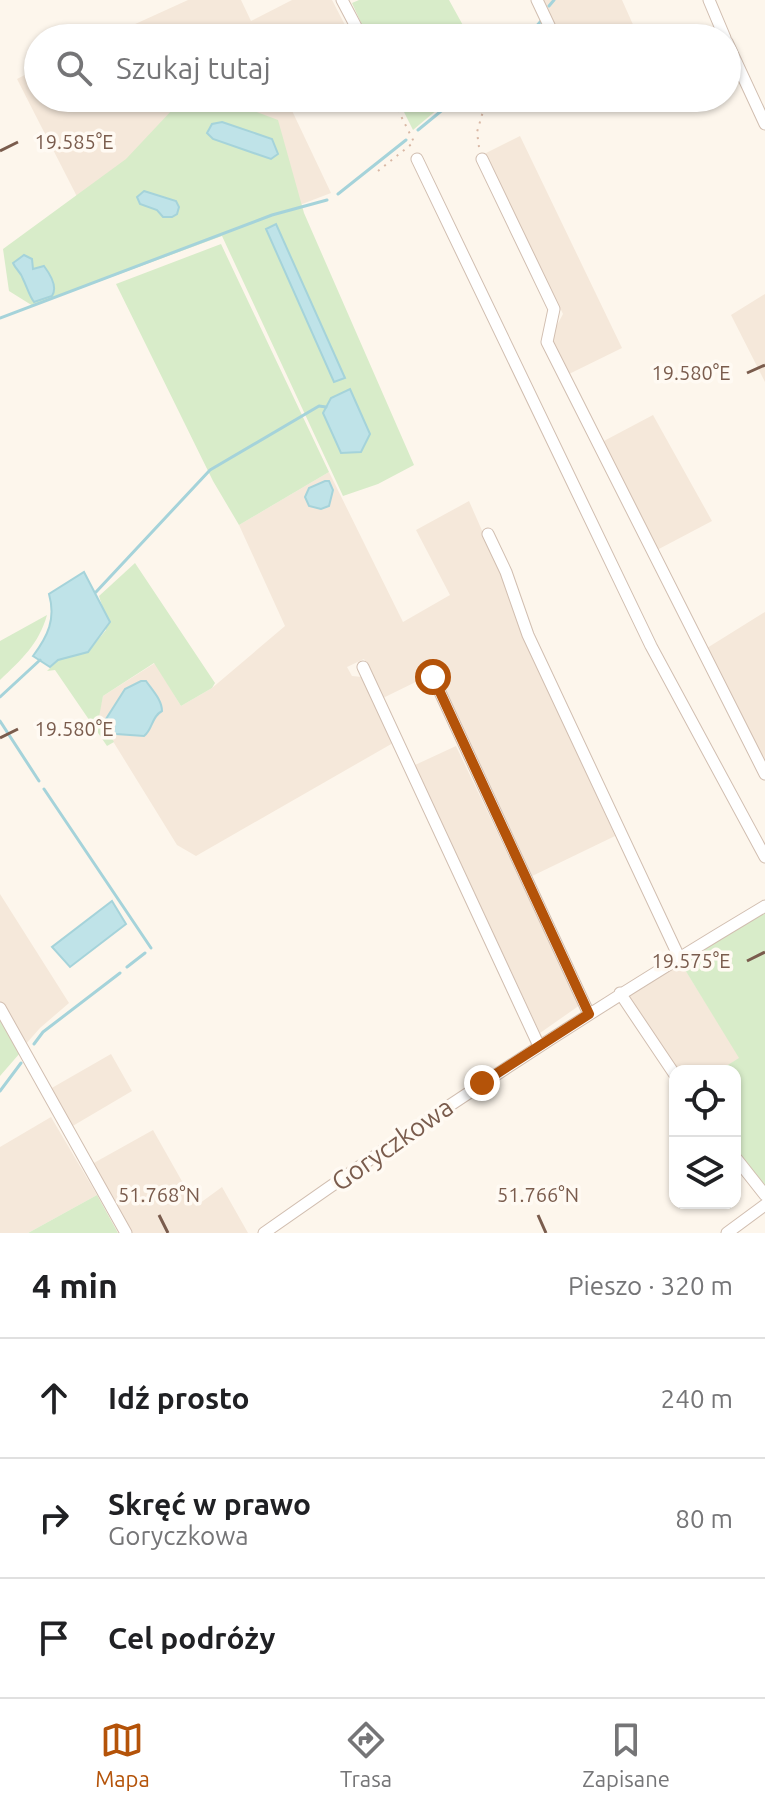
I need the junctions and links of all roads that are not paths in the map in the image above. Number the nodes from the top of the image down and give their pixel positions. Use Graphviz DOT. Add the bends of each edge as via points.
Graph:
graph roads {
  1 [pos="342,0"];
  2 [pos="537,0"];
  3 [pos="709,0"];
  4 [pos="355,24"];
  5 [pos="548,24"];
  6 [pos="719,24"];
  7 [pos="741,72"];
  8 [pos="765,124"];
  9 [pos="417,159"];
  10 [pos="482,159"];
  11 [pos="488,534"];
  12 [pos="363,667"];
  13 [pos="433,677"];
  14 [pos="765,774"];
  15 [pos="765,857"];
  16 [pos="765,906"];
  17 [pos="679,957"];
  18 [pos="620,993"];
  19 [pos="0,1008"];
  20 [pos="589,1014"];
  21 [pos="539,1046"];
  22 [pos="669,1066"];
  23 [pos="741,1165"];
  24 [pos="765,1195"];
  25 [pos="765,1205"];
  26 [pos="126,1233"];
  27 [pos="264,1233"];
  28 [pos="727,1233"];
  1 -- 4 [label="street"];
  2 -- 5 [label="street"];
  3 -- 6 [label="street"];
  7 -- 8 [label="street"];
  9 -- 15 [label="street" via="651,646"];
  10 -- 14 [label="street" via="554,309 547,342"];
  11 -- 17 [label="street" via="528,635"];
  12 -- 21 [label="street"];
  13 -- 20 [label="street"];
  16 -- 17 [label="street, Goryczkowa"];
  17 -- 18 [label="street, Goryczkowa"];
  18 -- 20 [label="street, Goryczkowa"];
  18 -- 22 [label="street"];
  19 -- 26 [label="street"];
  20 -- 21 [label="street, Goryczkowa"];
  21 -- 27 [label="street, Goryczkowa"];
  23 -- 24 [label="street"];
  25 -- 28 [label="street"];
}
